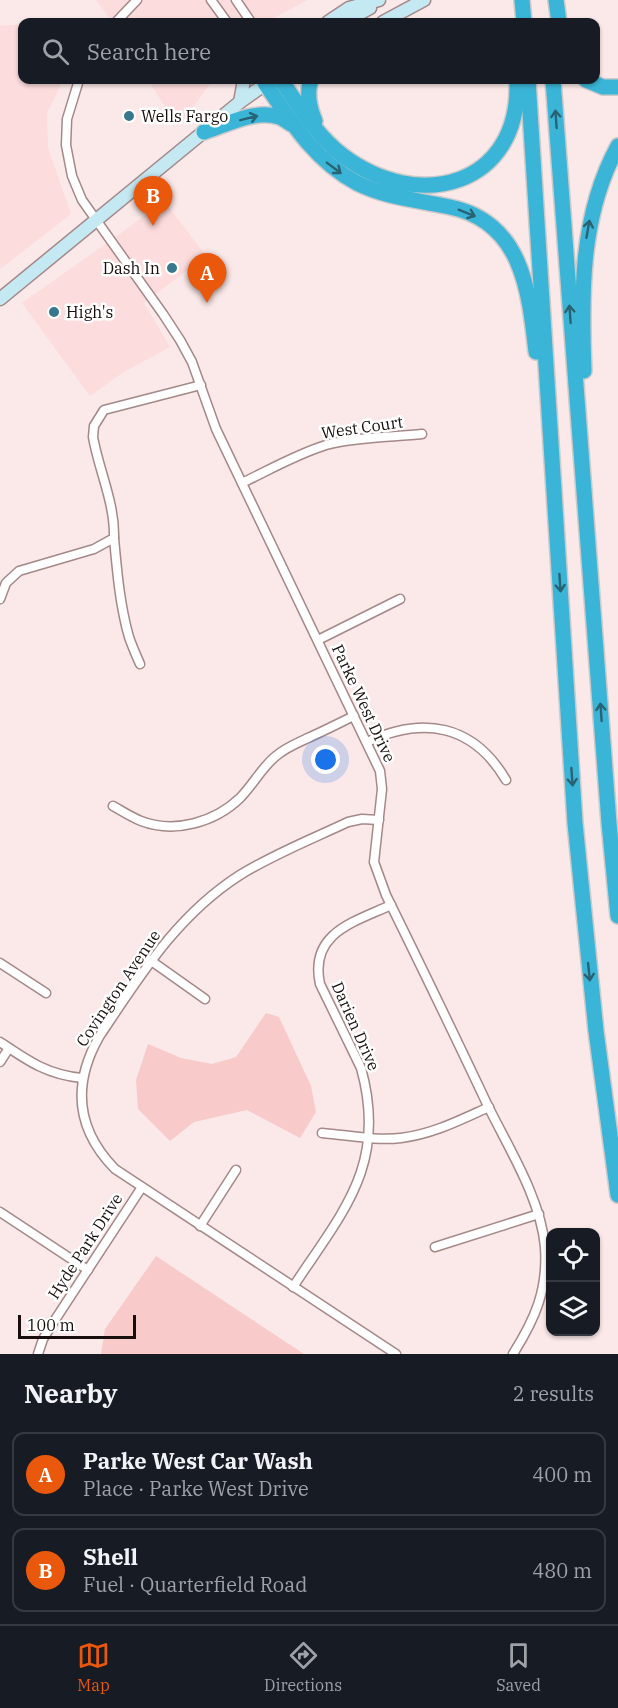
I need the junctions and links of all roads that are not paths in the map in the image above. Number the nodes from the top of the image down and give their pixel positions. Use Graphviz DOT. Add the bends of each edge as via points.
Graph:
graph roads {
  1 [pos="137,0"];
  2 [pos="211,0"];
  3 [pos="236,0"];
  4 [pos="379,0"];
  5 [pos="384,0"];
  6 [pos="424,0"];
  7 [pos="514,0"];
  8 [pos="522,0"];
  9 [pos="548,0"];
  10 [pos="556,0"];
  11 [pos="120,18"];
  12 [pos="224,18"];
  13 [pos="248,18"];
  14 [pos="334,18"];
  15 [pos="351,18"];
  16 [pos="390,18"];
  17 [pos="514,18"];
  18 [pos="524,18"];
  19 [pos="549,18"];
  20 [pos="558,18"];
  21 [pos="78,84"];
  22 [pos="243,84"];
  23 [pos="262,84"];
  24 [pos="268,84"];
  25 [pos="284,84"];
  26 [pos="310,84"];
  27 [pos="517,84"];
  28 [pos="528,84"];
  29 [pos="553,84"];
  30 [pos="596,84"];
  31 [pos="618,87"];
  32 [pos="240,102"];
  33 [pos="294,125"];
  34 [pos="204,132"];
  35 [pos="322,137"];
  36 [pos="618,146"];
  37 [pos="97,220"];
  38 [pos="0,299"];
  39 [pos="201,385"];
  40 [pos="422,434"];
  41 [pos="242,483"];
  42 [pos="556,525"];
  43 [pos="114,538"];
  44 [pos="0,599"];
  45 [pos="400,599"];
  46 [pos="595,623"];
  47 [pos="318,640"];
  48 [pos="140,664"];
  49 [pos="354,716"];
  50 [pos="367,742"];
  51 [pos="506,780"];
  52 [pos="113,806"];
  53 [pos="379,820"];
  54 [pos="391,905"];
  55 [pos="618,916"];
  56 [pos="150,960"];
  57 [pos="0,963"];
  58 [pos="46,993"];
  59 [pos="205,999"];
  60 [pos="0,1042"];
  61 [pos="9,1048"];
  62 [pos="0,1062"];
  63 [pos="82,1077"];
  64 [pos="489,1107"];
  65 [pos="322,1133"];
  66 [pos="369,1137"];
  67 [pos="236,1170"];
  68 [pos="142,1187"];
  69 [pos="618,1195"];
  70 [pos="0,1212"];
  71 [pos="539,1214"];
  72 [pos="200,1226"];
  73 [pos="435,1247"];
  74 [pos="88,1270"];
  75 [pos="293,1287"];
  76 [pos="386,1351"];
  77 [pos="38,1354"];
  78 [pos="396,1354"];
  79 [pos="513,1354"];
  1 -- 11 [label="street"];
  2 -- 12 [label="street"];
  3 -- 13 [label="street"];
  4 -- 14 [label="main road" via="349,8"];
  5 -- 15 [label="main road"];
  6 -- 16 [label="main road"];
  7 -- 17 [label="highway"];
  8 -- 18 [label="highway"];
  9 -- 19 [label="highway"];
  10 -- 20 [label="highway"];
  21 -- 37 [label="street, Parke West Drive" via="67,119 66,145 72,176 82,200"];
  22 -- 32 [label="main road"];
  23 -- 32 [label="main road"];
  24 -- 33 [label="highway"];
  25 -- 35 [label="highway"];
  26 -- 35 [label="highway" via="309,103"];
  27 -- 35 [label="highway" via="516,110 504,141 471,175 448,184 416,185 383,177 361,167"];
  28 -- 42 [label="highway"];
  46 -- 29 [label="highway, one-way"];
  30 -- 31 [label="highway"];
  32 -- 34 [label="main road"];
  34 -- 33 [label="highway, one-way" via="260,115 279,117"];
  33 -- 42 [label="highway, one-way" via="326,163 356,182 392,196 471,213 500,234 511,248 525,282 531,314"];
  34 -- 37 [label="main road"];
  46 -- 36 [label="highway, one-way" via="584,284 591,215"];
  37 -- 38 [label="main road"];
  37 -- 39 [label="street, Parke West Drive" via="180,340"];
  39 -- 41 [label="street, Parke West Drive" via="216,429"];
  39 -- 43 [label="street" via="104,410 98,418 93,437 111,506"];
  40 -- 41 [label="street, West Court" via="327,444"];
  41 -- 47 [label="street, Parke West Drive"];
  42 -- 69 [label="highway, one-way" via="577,847"];
  43 -- 44 [label="street" via="94,549 19,571 6,583"];
  43 -- 48 [label="street" via="124,617"];
  45 -- 47 [label="street"];
  55 -- 46 [label="highway, one-way"];
  47 -- 49 [label="street, Parke West Drive"];
  49 -- 50 [label="street, Parke West Drive"];
  49 -- 52 [label="street" via="276,756 239,798 200,822 143,822"];
  50 -- 51 [label="street" via="400,729 446,730 462,735 483,750 496,762"];
  50 -- 53 [label="street, Parke West Drive" via="380,771"];
  53 -- 54 [label="street, Parke West Drive" via="374,862"];
  53 -- 56 [label="street, Covington Avenue" via="348,822 239,876 188,917"];
  54 -- 64 [label="street, Parke West Drive"];
  54 -- 66 [label="street, Darien Drive" via="333,934 318,960 320,984 363,1075"];
  56 -- 59 [label="street"];
  56 -- 63 [label="street, Covington Avenue" via="95,1044"];
  57 -- 58 [label="street"];
  60 -- 61 [label="street"];
  61 -- 62 [label="street"];
  61 -- 63 [label="street" via="43,1069"];
  63 -- 68 [label="street, Covington Avenue" via="82,1109 96,1147 115,1169"];
  64 -- 66 [label="street" via="425,1133 399,1138"];
  64 -- 71 [label="street, Parke West Drive"];
  65 -- 66 [label="street"];
  66 -- 75 [label="street, Darien Drive" via="352,1196"];
  67 -- 72 [label="street"];
  68 -- 72 [label="street, Covington Avenue"];
  68 -- 74 [label="street, Hyde Park Drive"];
  70 -- 74 [label="street"];
  71 -- 73 [label="street"];
  71 -- 79 [label="street, Parke West Drive" via="545,1247 544,1282 536,1314"];
  72 -- 75 [label="street, Covington Avenue"];
  74 -- 77 [label="street, Hyde Park Drive" via="43,1339"];
  75 -- 76 [label="street, Covington Avenue"];
  76 -- 78 [label="street, Covington Avenue"];
}
